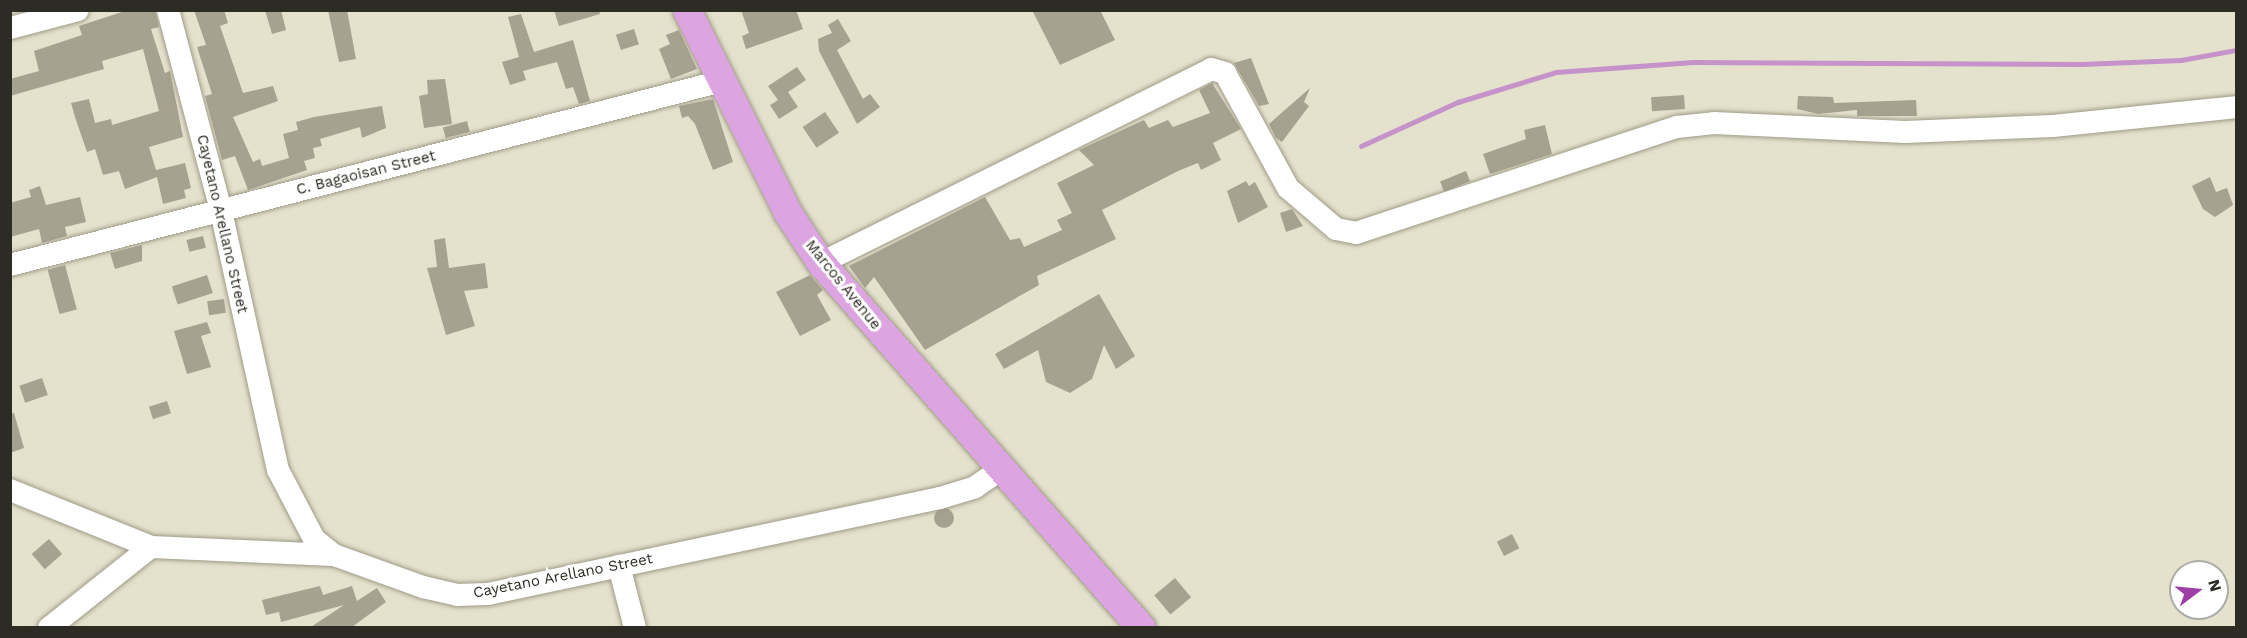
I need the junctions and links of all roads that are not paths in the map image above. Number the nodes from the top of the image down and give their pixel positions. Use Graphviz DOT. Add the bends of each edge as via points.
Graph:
graph roads {
  1 [pos="78,10"];
  2 [pos="168,10"];
  3 [pos="687,10"];
  4 [pos="10,28"];
  5 [pos="722,81"];
  6 [pos="2236,107"];
  7 [pos="221,211"];
  8 [pos="821,263"];
  9 [pos="10,264"];
  10 [pos="1002,470"];
  11 [pos="10,490"];
  12 [pos="151,548"];
  13 [pos="333,555"];
  14 [pos="620,566"];
  15 [pos="1133,624"];
  16 [pos="49,627"];
  17 [pos="634,627"];
  1 -- 4 [label="street"];
  2 -- 7 [label="street, Cayetano Arellano Street"];
  3 -- 5 [label="main road, Marcos Avenue"];
  5 -- 7 [label="street, C. Bagaoisan Street"];
  5 -- 8 [label="main road, Marcos Avenue" via="788,213"];
  6 -- 8 [label="street" via="2053,126 1905,132 1714,123 1677,127 1356,233 1336,229 1288,188 1225,73 1211,69"];
  7 -- 9 [label="street, C. Bagaoisan Street"];
  7 -- 13 [label="street, Cayetano Arellano Street" via="278,470 314,539"];
  8 -- 10 [label="main road, Marcos Avenue"];
  10 -- 14 [label="street, Cayetano Arellano Street" via="975,487 940,498"];
  10 -- 15 [label="main road, Marcos Avenue"];
  11 -- 12 [label="street"];
  12 -- 13 [label="street"];
  12 -- 16 [label="street"];
  13 -- 14 [label="street, Cayetano Arellano Street" via="457,595 488,594"];
  14 -- 17 [label="street"];
}
